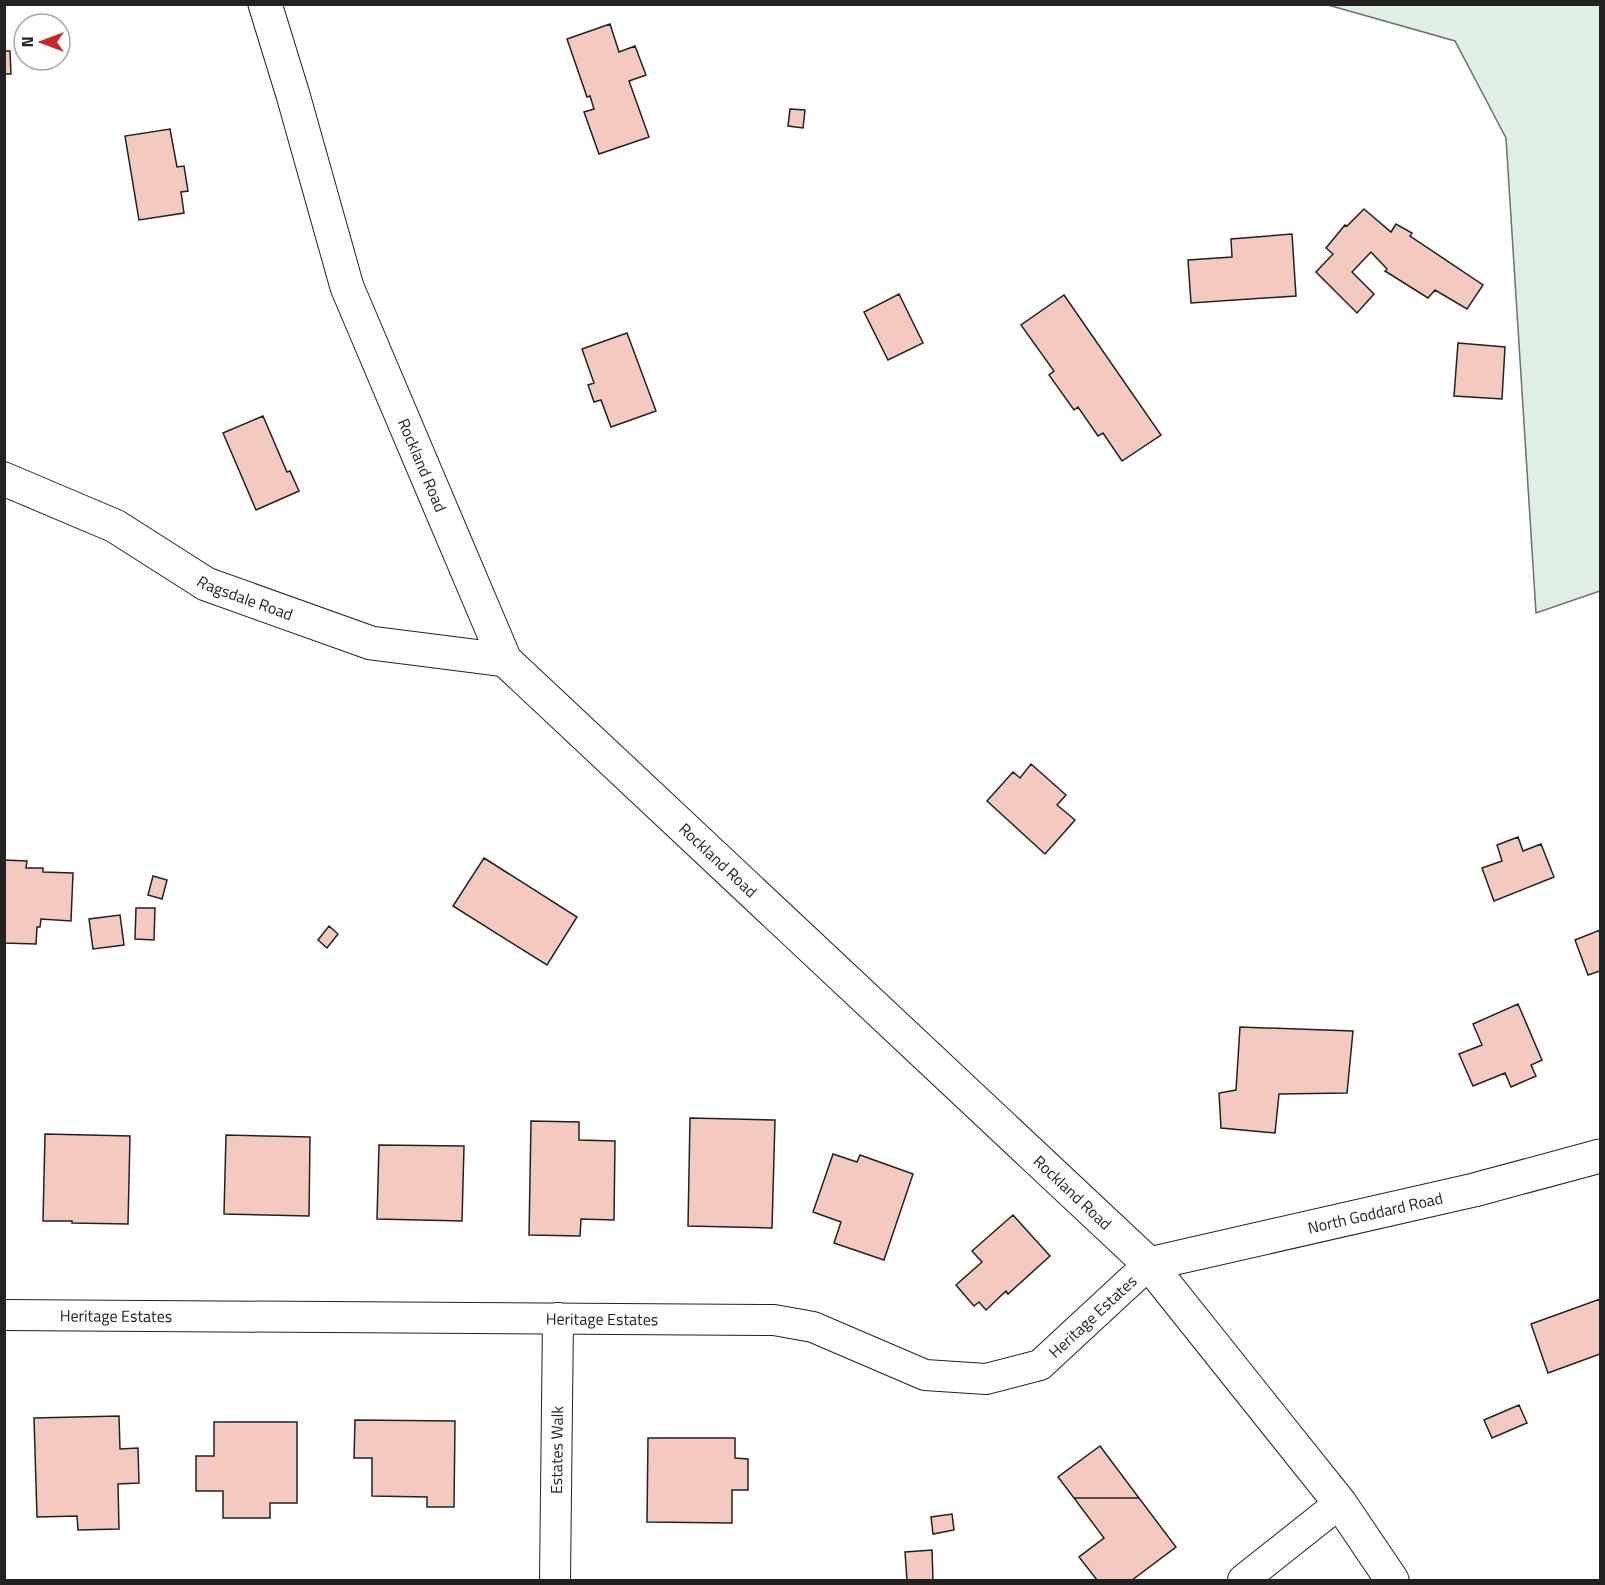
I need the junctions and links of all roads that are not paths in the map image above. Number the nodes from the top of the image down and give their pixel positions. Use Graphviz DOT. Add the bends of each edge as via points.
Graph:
graph roads {
  1 [pos="265,4"];
  2 [pos="4,479"];
  3 [pos="505,660"];
  4 [pos="1600,1156"];
  5 [pos="1149,1264"];
  6 [pos="4,1315"];
  7 [pos="558,1318"];
  8 [pos="1340,1503"];
  9 [pos="555,1581"];
  10 [pos="1243,1581"];
  11 [pos="1392,1581"];
  1 -- 3 [label="main road, Rockland Road" via="347,287"];
  2 -- 3 [label="main road, Ragsdale Road" via="115,526 206,584 371,643"];
  3 -- 5 [label="main road, Rockland Road"];
  4 -- 5 [label="main road, North Goddard Road" via="1474,1190"];
  5 -- 7 [label="street, Heritage Estates" via="1040,1365 986,1380 926,1375 813,1327 774,1320"];
  5 -- 8 [label="main road, Rockland Road"];
  6 -- 7 [label="street, Heritage Estates"];
  7 -- 9 [label="street, Estates Walk"];
  8 -- 10 [label="street"];
  8 -- 11 [label="main road, Rockland Road"];
}
